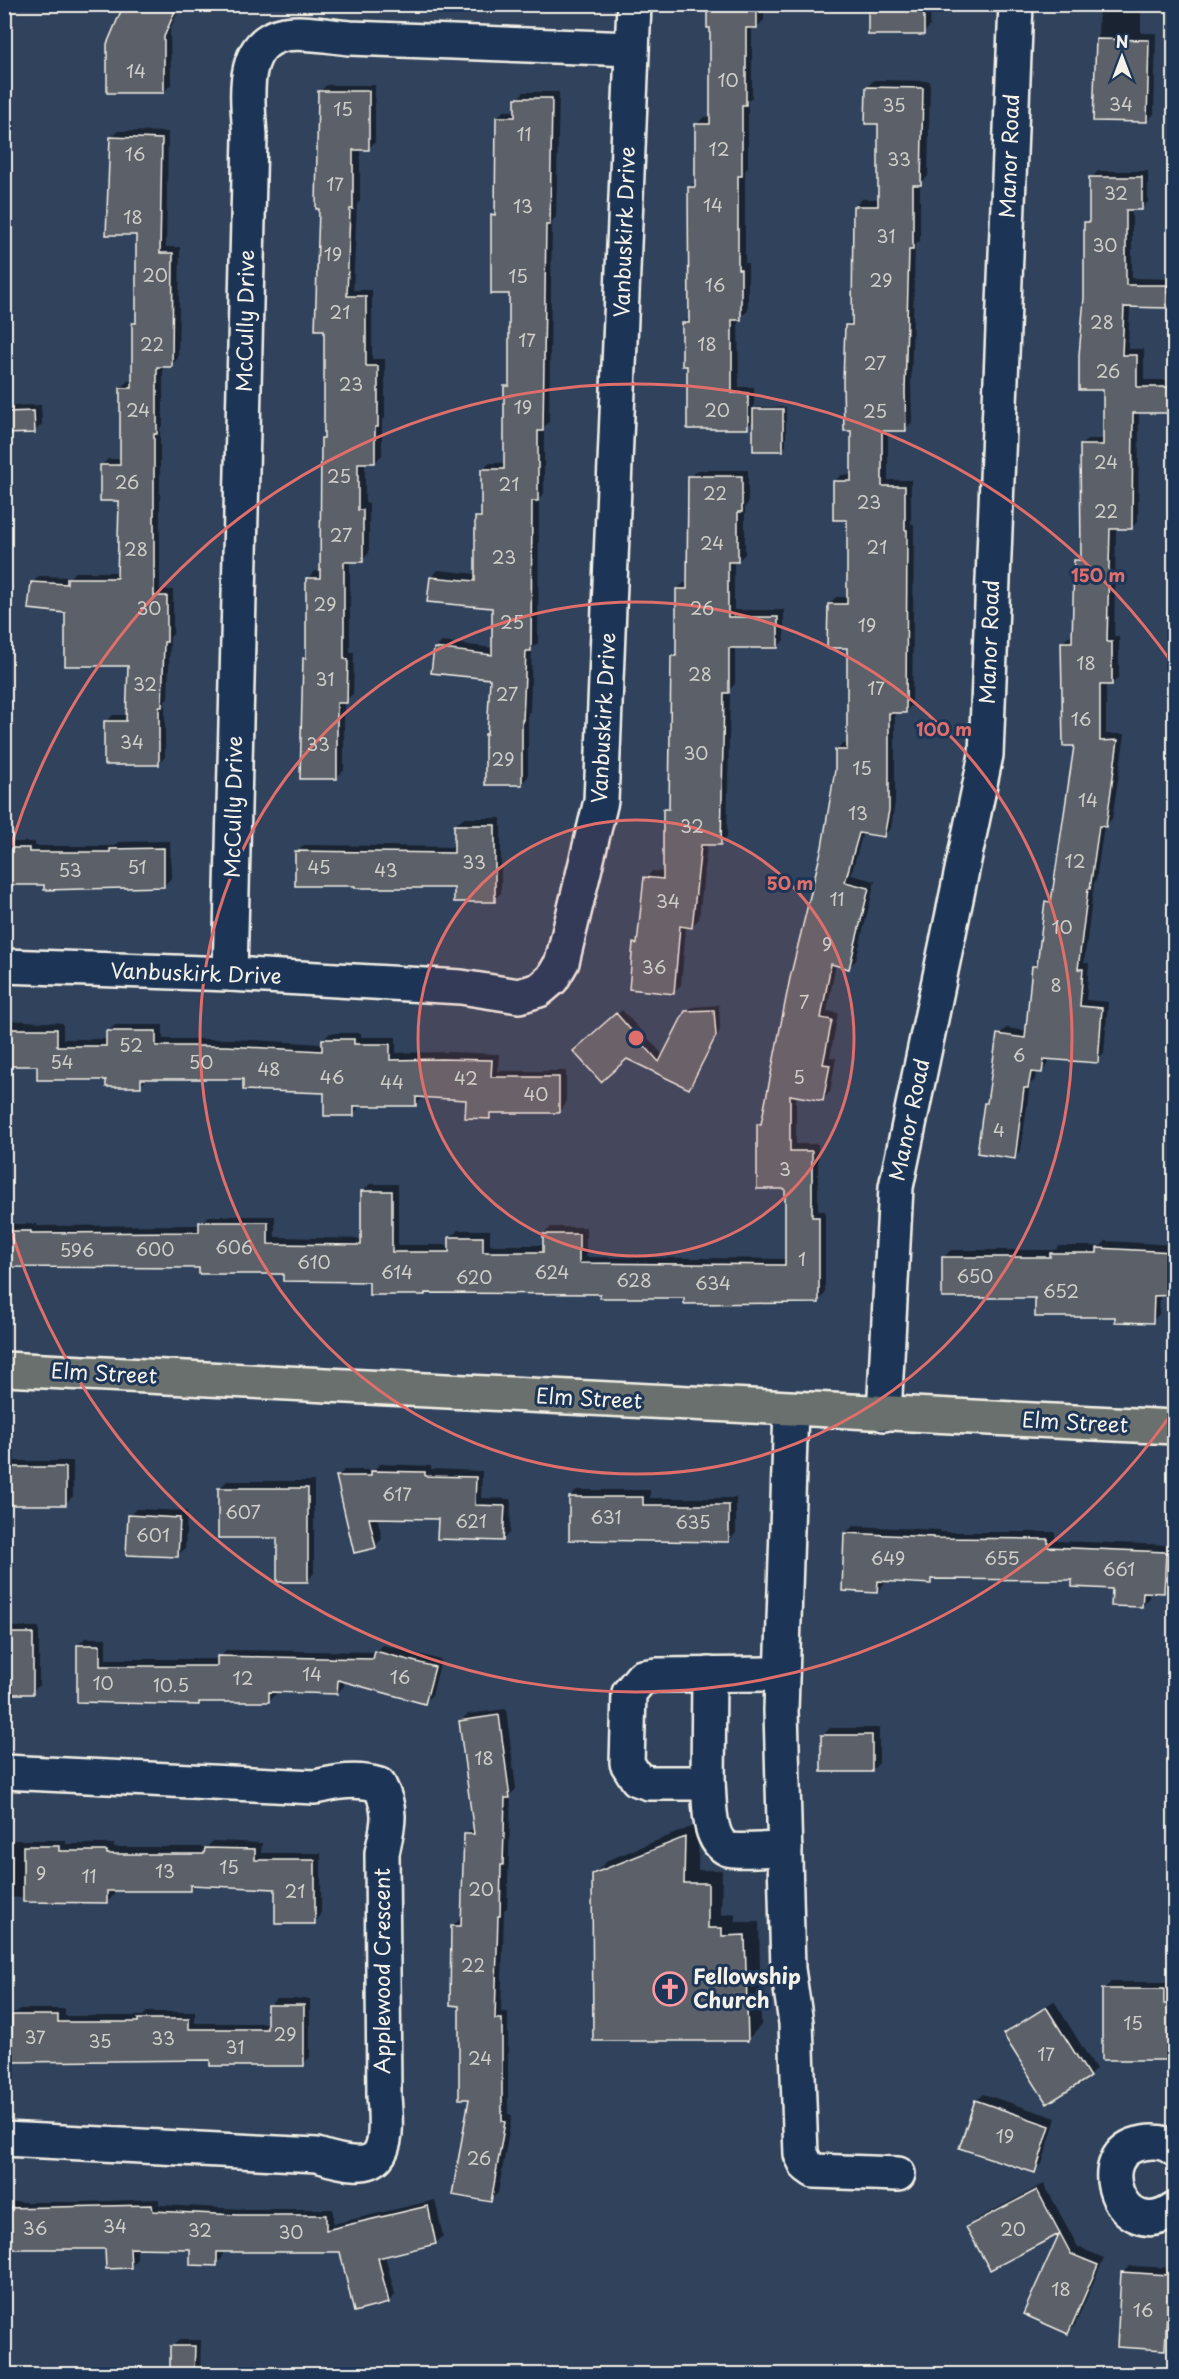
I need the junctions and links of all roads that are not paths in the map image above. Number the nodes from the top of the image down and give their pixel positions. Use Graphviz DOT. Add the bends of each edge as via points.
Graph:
graph roads {
  1 [pos="634,4"];
  2 [pos="1016,4"];
  3 [pos="632,49"];
  4 [pos="4,966"];
  5 [pos="230,974"];
  6 [pos="4,1370"];
  7 [pos="791,1409"];
  8 [pos="884,1414"];
  9 [pos="1174,1427"];
  10 [pos="709,1674"];
  11 [pos="782,1674"];
  12 [pos="4,1772"];
  13 [pos="708,1783"];
  14 [pos="785,1848"];
  15 [pos="4,2139"];
  16 [pos="1174,2149"];
  17 [pos="898,2174"];
  18 [pos="1174,2210"];
  1 -- 3 [label="street, Vanbuskirk Drive"];
  2 -- 8 [label="street, Manor Road" via="986,755 896,1187"];
  3 -- 5 [label="street, Vanbuskirk Drive" via="601,801 562,962 552,979 539,990 519,996 461,987"];
  3 -- 5 [label="street, McCully Drive" via="306,33 284,34 264,43 250,64 246,88 250,136"];
  4 -- 5 [label="street, Vanbuskirk Drive"];
  6 -- 7 [label="main road, Elm Street"];
  7 -- 8 [label="main road, Elm Street"];
  7 -- 11 [label="street"];
  8 -- 9 [label="main road, Elm Street"];
  10 -- 11 [label="street"];
  10 -- 13 [label="street"];
  10 -- 13 [label="street" via="656,1675 642,1677 635,1683 629,1693 627,1763 637,1779 649,1783"];
  11 -- 14 [label="street"];
  12 -- 15 [label="street, Applewood Crescent" via="315,1786 363,1780 379,1785 387,1801 389,1818 382,1853 387,2130 385,2145 376,2158 345,2164 317,2155"];
  13 -- 14 [label="street" via="719,1842 729,1850"];
  14 -- 17 [label="street" via="788,1969 796,2023 803,2159 814,2171"];
  16 -- 18 [label="street" via="1155,2141 1139,2143 1117,2162 1113,2177 1116,2193 1125,2207 1138,2216 1154,2218"];
}
